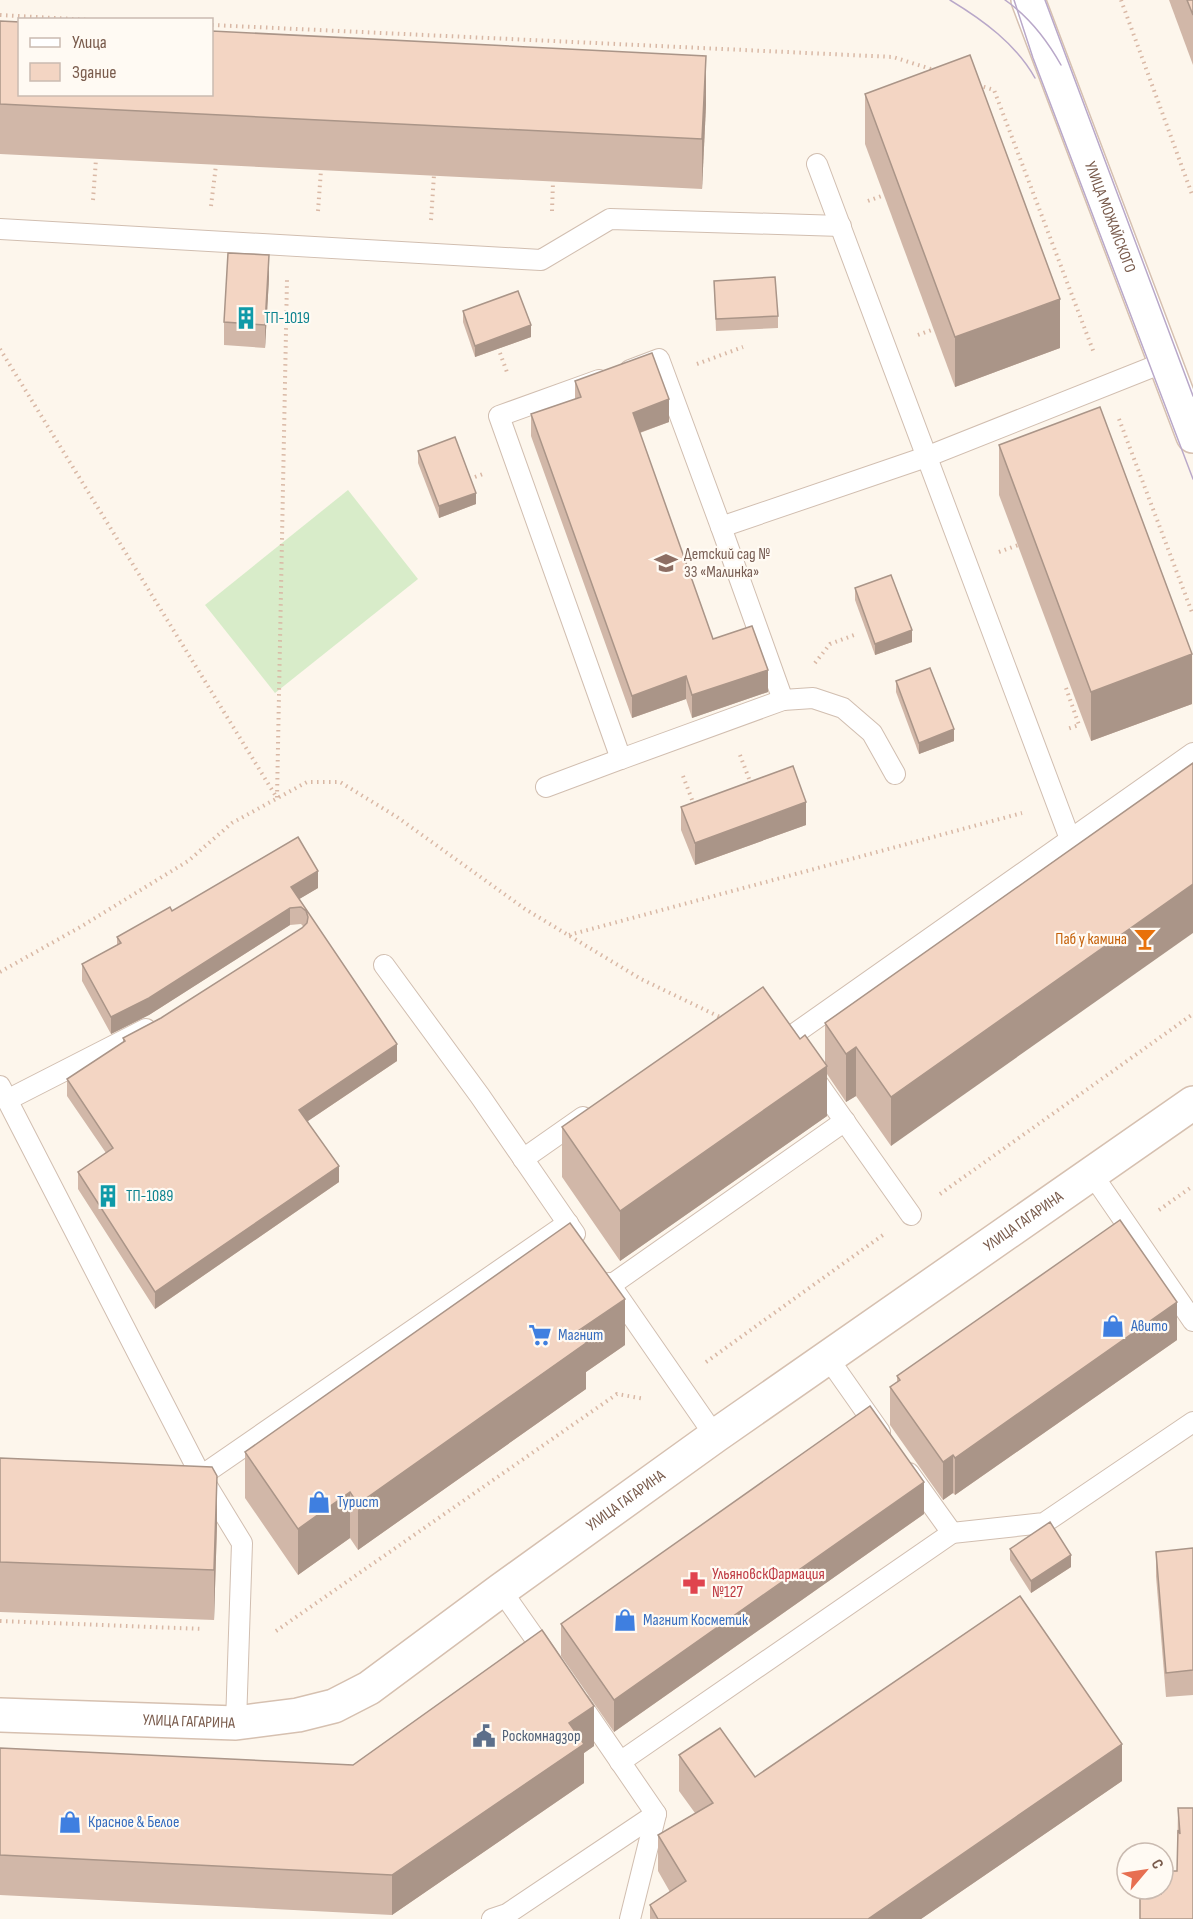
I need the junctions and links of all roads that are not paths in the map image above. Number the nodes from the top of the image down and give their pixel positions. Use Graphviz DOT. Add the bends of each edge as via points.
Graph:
graph roads {
  1 [pos="1028,0"];
  2 [pos="817,164"];
  3 [pos="841,226"];
  4 [pos="0,229"];
  5 [pos="1165,362"];
  6 [pos="1193,436"];
  7 [pos="926,457"];
  8 [pos="721,527"];
  9 [pos="783,700"];
  10 [pos="1193,753"];
  11 [pos="621,759"];
  12 [pos="895,774"];
  13 [pos="546,787"];
  14 [pos="1070,839"];
  15 [pos="384,965"];
  16 [pos="165,1018"];
  17 [pos="775,1022"];
  18 [pos="787,1039"];
  19 [pos="4,1093"];
  20 [pos="1193,1103"];
  21 [pos="600,1106"];
  22 [pos="845,1121"];
  23 [pos="523,1159"];
  24 [pos="1092,1174"];
  25 [pos="911,1215"];
  26 [pos="568,1223"];
  27 [pos="586,1250"];
  28 [pos="599,1267"];
  29 [pos="611,1285"];
  30 [pos="1193,1321"];
  31 [pos="828,1358"];
  32 [pos="1193,1422"];
  33 [pos="715,1436"];
  34 [pos="171,1474"];
  35 [pos="201,1476"];
  36 [pos="952,1533"];
  37 [pos="501,1590"];
  38 [pos="0,1715"];
  39 [pos="236,1723"];
  40 [pos="620,1762"];
  41 [pos="656,1814"];
  42 [pos="492,1919"];
  43 [pos="630,1919"];
  1 -- 5 [label="main road, УЛИЦА МОЖАЙСКОГО"];
  2 -- 3 [label="lane"];
  3 -- 4 [label="lane" via="610,219 541,260"];
  3 -- 7 [label="lane"];
  5 -- 6 [label="main road, УЛИЦА МОЖАЙСКОГО"];
  5 -- 7 [label="lane"];
  7 -- 8 [label="lane"];
  7 -- 14 [label="lane"];
  8 -- 9 [label="lane"];
  8 -- 11 [label="lane" via="659,359 499,416"];
  9 -- 11 [label="lane"];
  9 -- 12 [label="lane" via="813,698 843,708 872,733"];
  10 -- 14 [label="lane"];
  11 -- 13 [label="lane"];
  14 -- 18 [label="lane"];
  15 -- 23 [label="lane"];
  16 -- 19 [label="lane" via="93,1058"];
  17 -- 18 [label="lane"];
  18 -- 22 [label="lane"];
  19 -- 35 [label="lane"];
  20 -- 24 [label="main road, УЛИЦА ГАГАРИНА"];
  21 -- 23 [label="lane"];
  22 -- 25 [label="lane"];
  22 -- 29 [label="lane"];
  23 -- 26 [label="lane"];
  24 -- 30 [label="lane"];
  24 -- 31 [label="main road, УЛИЦА ГАГАРИНА"];
  26 -- 27 [label="lane"];
  26 -- 35 [label="lane"];
  28 -- 29 [label="lane"];
  29 -- 33 [label="lane"];
  31 -- 33 [label="main road, УЛИЦА ГАГАРИНА"];
  31 -- 36 [label="lane"];
  32 -- 36 [label="lane" via="1044,1523"];
  33 -- 37 [label="main road, УЛИЦА ГАГАРИНА"];
  34 -- 35 [label="lane"];
  35 -- 39 [label="lane" via="242,1543"];
  36 -- 40 [label="lane"];
  37 -- 39 [label="main road, УЛИЦА ГАГАРИНА" via="369,1688 342,1702 298,1715"];
  37 -- 40 [label="lane"];
  38 -- 39 [label="main road, УЛИЦА ГАГАРИНА"];
  40 -- 41 [label="lane"];
  41 -- 42 [label="lane" via="507,1914"];
  41 -- 43 [label="lane"];
}
